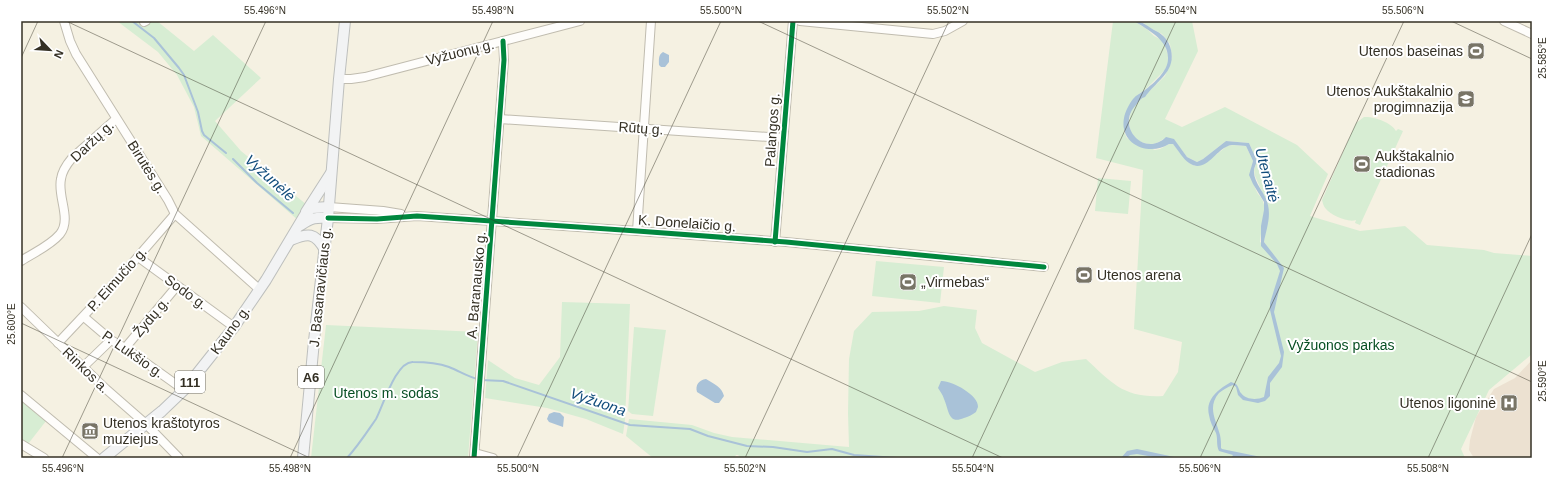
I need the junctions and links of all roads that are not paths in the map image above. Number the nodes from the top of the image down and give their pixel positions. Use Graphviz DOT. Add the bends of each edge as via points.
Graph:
graph roads {
  1 [pos="64,21"];
  2 [pos="345,21"];
  3 [pos="580,21"];
  4 [pos="651,21"];
  5 [pos="793,21"];
  6 [pos="800,21"];
  7 [pos="963,21"];
  8 [pos="1504,21"];
  9 [pos="1532,34"];
  10 [pos="503,41"];
  11 [pos="339,79"];
  12 [pos="116,119"];
  13 [pos="500,119"];
  14 [pos="643,128"];
  15 [pos="783,138"];
  16 [pos="332,172"];
  17 [pos="329,207"];
  18 [pos="306,213"];
  19 [pos="175,214"];
  20 [pos="412,216"];
  21 [pos="328,218"];
  22 [pos="493,222"];
  23 [pos="299,226"];
  24 [pos="637,231"];
  25 [pos="291,240"];
  26 [pos="776,242"];
  27 [pos="325,250"];
  28 [pos="138,257"];
  29 [pos="21,261"];
  30 [pos="1044,267"];
  31 [pos="177,286"];
  32 [pos="259,289"];
  33 [pos="21,307"];
  34 [pos="84,317"];
  35 [pos="234,327"];
  36 [pos="111,340"];
  37 [pos="58,343"];
  38 [pos="125,348"];
  39 [pos="83,367"];
  40 [pos="184,390"];
  41 [pos="21,395"];
  42 [pos="146,424"];
  43 [pos="21,444"];
  44 [pos="474,456"];
  45 [pos="44,458"];
  46 [pos="97,458"];
  47 [pos="104,458"];
  48 [pos="179,458"];
  49 [pos="303,458"];
  50 [pos="493,458"];
  1 -- 12 [label="street, Birutės g." via="76,54"];
  2 -- 11 [label="main road, J. Basanavičiaus g. / A6"];
  3 -- 10 [label="street, Vyžuonų g."];
  4 -- 14 [label="street"];
  5 -- 15 [label="street, Palangos g."];
  6 -- 7 [label="street" via="925,34 945,31"];
  8 -- 9 [label="street"];
  10 -- 11 [label="street, Vyžuonų g." via="365,77"];
  10 -- 13 [label="street, A. Baranausko g."];
  11 -- 16 [label="main road, J. Basanavičiaus g. / A6"];
  12 -- 19 [label="street, Birutės g."];
  12 -- 29 [label="street, Daržų g." via="72,158 64,169 60,184 64,215 62,230 53,241"];
  13 -- 14 [label="street, Rūtų g."];
  13 -- 22 [label="street, A. Baranausko g."];
  14 -- 15 [label="street, Rūtų g."];
  14 -- 24 [label="street"];
  15 -- 26 [label="street, Palangos g."];
  16 -- 17 [label="main road, J. Basanavičiaus g. / A6"];
  16 -- 18 [label="main road, Kauno g."];
  17 -- 18 [label="main road" via="312,208"];
  17 -- 20 [label="street, K. Donelaičio g."];
  17 -- 21 [label="main road, J. Basanavičiaus g. / A6"];
  18 -- 23 [label="main road, Kauno g."];
  19 -- 28 [label="street, P. Eimučio g."];
  19 -- 32 [label="street, Birutės g."];
  20 -- 21 [label="street, K. Donelaičio g." via="376,219"];
  20 -- 22 [label="street, K. Donelaičio g."];
  21 -- 23 [label="main road" via="315,217"];
  21 -- 27 [label="main road, J. Basanavičiaus g. / A6"];
  22 -- 24 [label="street, K. Donelaičio g."];
  22 -- 44 [label="street, A. Baranausko g."];
  23 -- 25 [label="main road, Kauno g. / 111"];
  24 -- 26 [label="street, K. Donelaičio g."];
  25 -- 27 [label="main road" via="310,235 316,238"];
  25 -- 32 [label="main road, Kauno g. / 111"];
  26 -- 30 [label="street, K. Donelaičio g."];
  27 -- 49 [label="main road, J. Basanavičiaus g. / A6"];
  28 -- 31 [label="street, Sodo g."];
  28 -- 34 [label="street, P. Eimučio g."];
  31 -- 35 [label="street, Sodo g."];
  31 -- 38 [label="street, Žydų g."];
  32 -- 35 [label="main road, Kauno g. / 111"];
  33 -- 37 [label="street, Rinkos a."];
  34 -- 36 [label="street, P. Lukšio g."];
  34 -- 37 [label="street, P. Eimučio g."];
  35 -- 40 [label="main road, Kauno g. / 111"];
  36 -- 38 [label="street, P. Lukšio g."];
  36 -- 39 [label="street"];
  37 -- 39 [label="street, Rinkos a."];
  38 -- 40 [label="street, P. Lukšio g."];
  39 -- 42 [label="street, Rinkos a."];
  40 -- 42 [label="main road, Kauno g. / 111"];
  41 -- 46 [label="street"];
  42 -- 47 [label="main road, Kauno g. / 111"];
  42 -- 48 [label="street, Rinkos a."];
  43 -- 45 [label="street"];
  44 -- 50 [label="street"];
}
